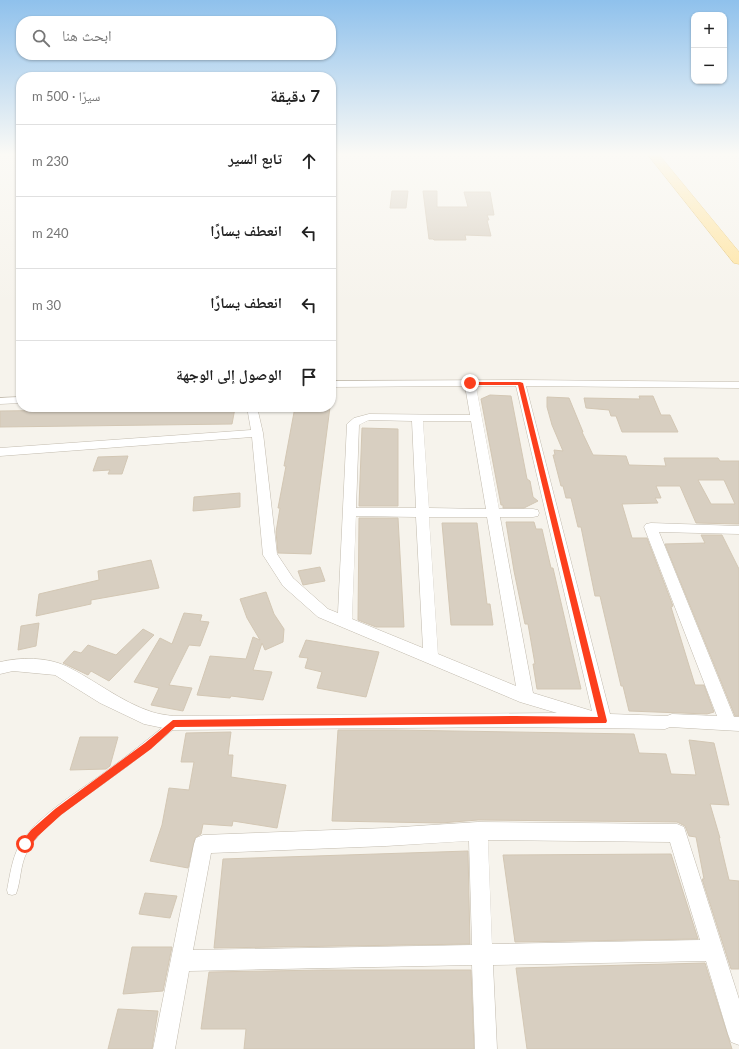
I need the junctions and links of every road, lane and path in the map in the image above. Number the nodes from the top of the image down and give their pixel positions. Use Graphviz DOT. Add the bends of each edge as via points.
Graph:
graph roads {
  1 [pos="694,205"];
  2 [pos="739,260"];
  3 [pos="470,383"];
  4 [pos="520,383"];
  5 [pos="336,384"];
  6 [pos="739,385"];
  7 [pos="16,400"];
  8 [pos="0,401"];
  9 [pos="253,412"];
  10 [pos="417,417"];
  11 [pos="477,418"];
  12 [pos="257,433"];
  13 [pos="0,452"];
  14 [pos="350,512"];
  15 [pos="423,513"];
  16 [pos="494,513"];
  17 [pos="533,513"];
  18 [pos="738,532"];
  19 [pos="345,622"];
  20 [pos="432,658"];
  21 [pos="0,668"];
  22 [pos="526,697"];
  23 [pos="603,721"];
  24 [pos="173,723"];
  25 [pos="734,724"];
  26 [pos="478,831"];
  27 [pos="12,890"];
  28 [pos="713,950"];
  29 [pos="483,956"];
  30 [pos="180,961"];
  31 [pos="739,1034"];
  32 [pos="164,1049"];
  33 [pos="486,1049"];
  1 -- 2 [label="main road"];
  3 -- 4 [label="street"];
  3 -- 5 [label="street"];
  3 -- 11 [label="street"];
  4 -- 6 [label="street"];
  4 -- 23 [label="street"];
  7 -- 8 [label="street"];
  9 -- 12 [label="street"];
  10 -- 11 [label="street"];
  10 -- 14 [label="street" via="369,417 353,424"];
  10 -- 15 [label="street"];
  11 -- 16 [label="street"];
  12 -- 13 [label="street"];
  12 -- 19 [label="street" via="270,555 288,582 323,613"];
  14 -- 15 [label="street"];
  14 -- 19 [label="street"];
  15 -- 16 [label="street"];
  15 -- 20 [label="street"];
  16 -- 17 [label="street"];
  16 -- 22 [label="street"];
  18 -- 25 [label="street" via="651,527"];
  19 -- 20 [label="street"];
  20 -- 22 [label="street"];
  21 -- 24 [label="street" via="49,666 150,719"];
  22 -- 23 [label="street"];
  23 -- 24 [label="street"];
  23 -- 25 [label="street"];
  24 -- 27 [label="lane" via="148,746 58,812 34,833 25,844"];
  26 -- 28 [label="street" via="677,833"];
  26 -- 29 [label="street"];
  26 -- 30 [label="street" via="202,844"];
  28 -- 29 [label="street"];
  28 -- 31 [label="street"];
  29 -- 30 [label="street"];
  29 -- 33 [label="street"];
  30 -- 32 [label="street"];
}
